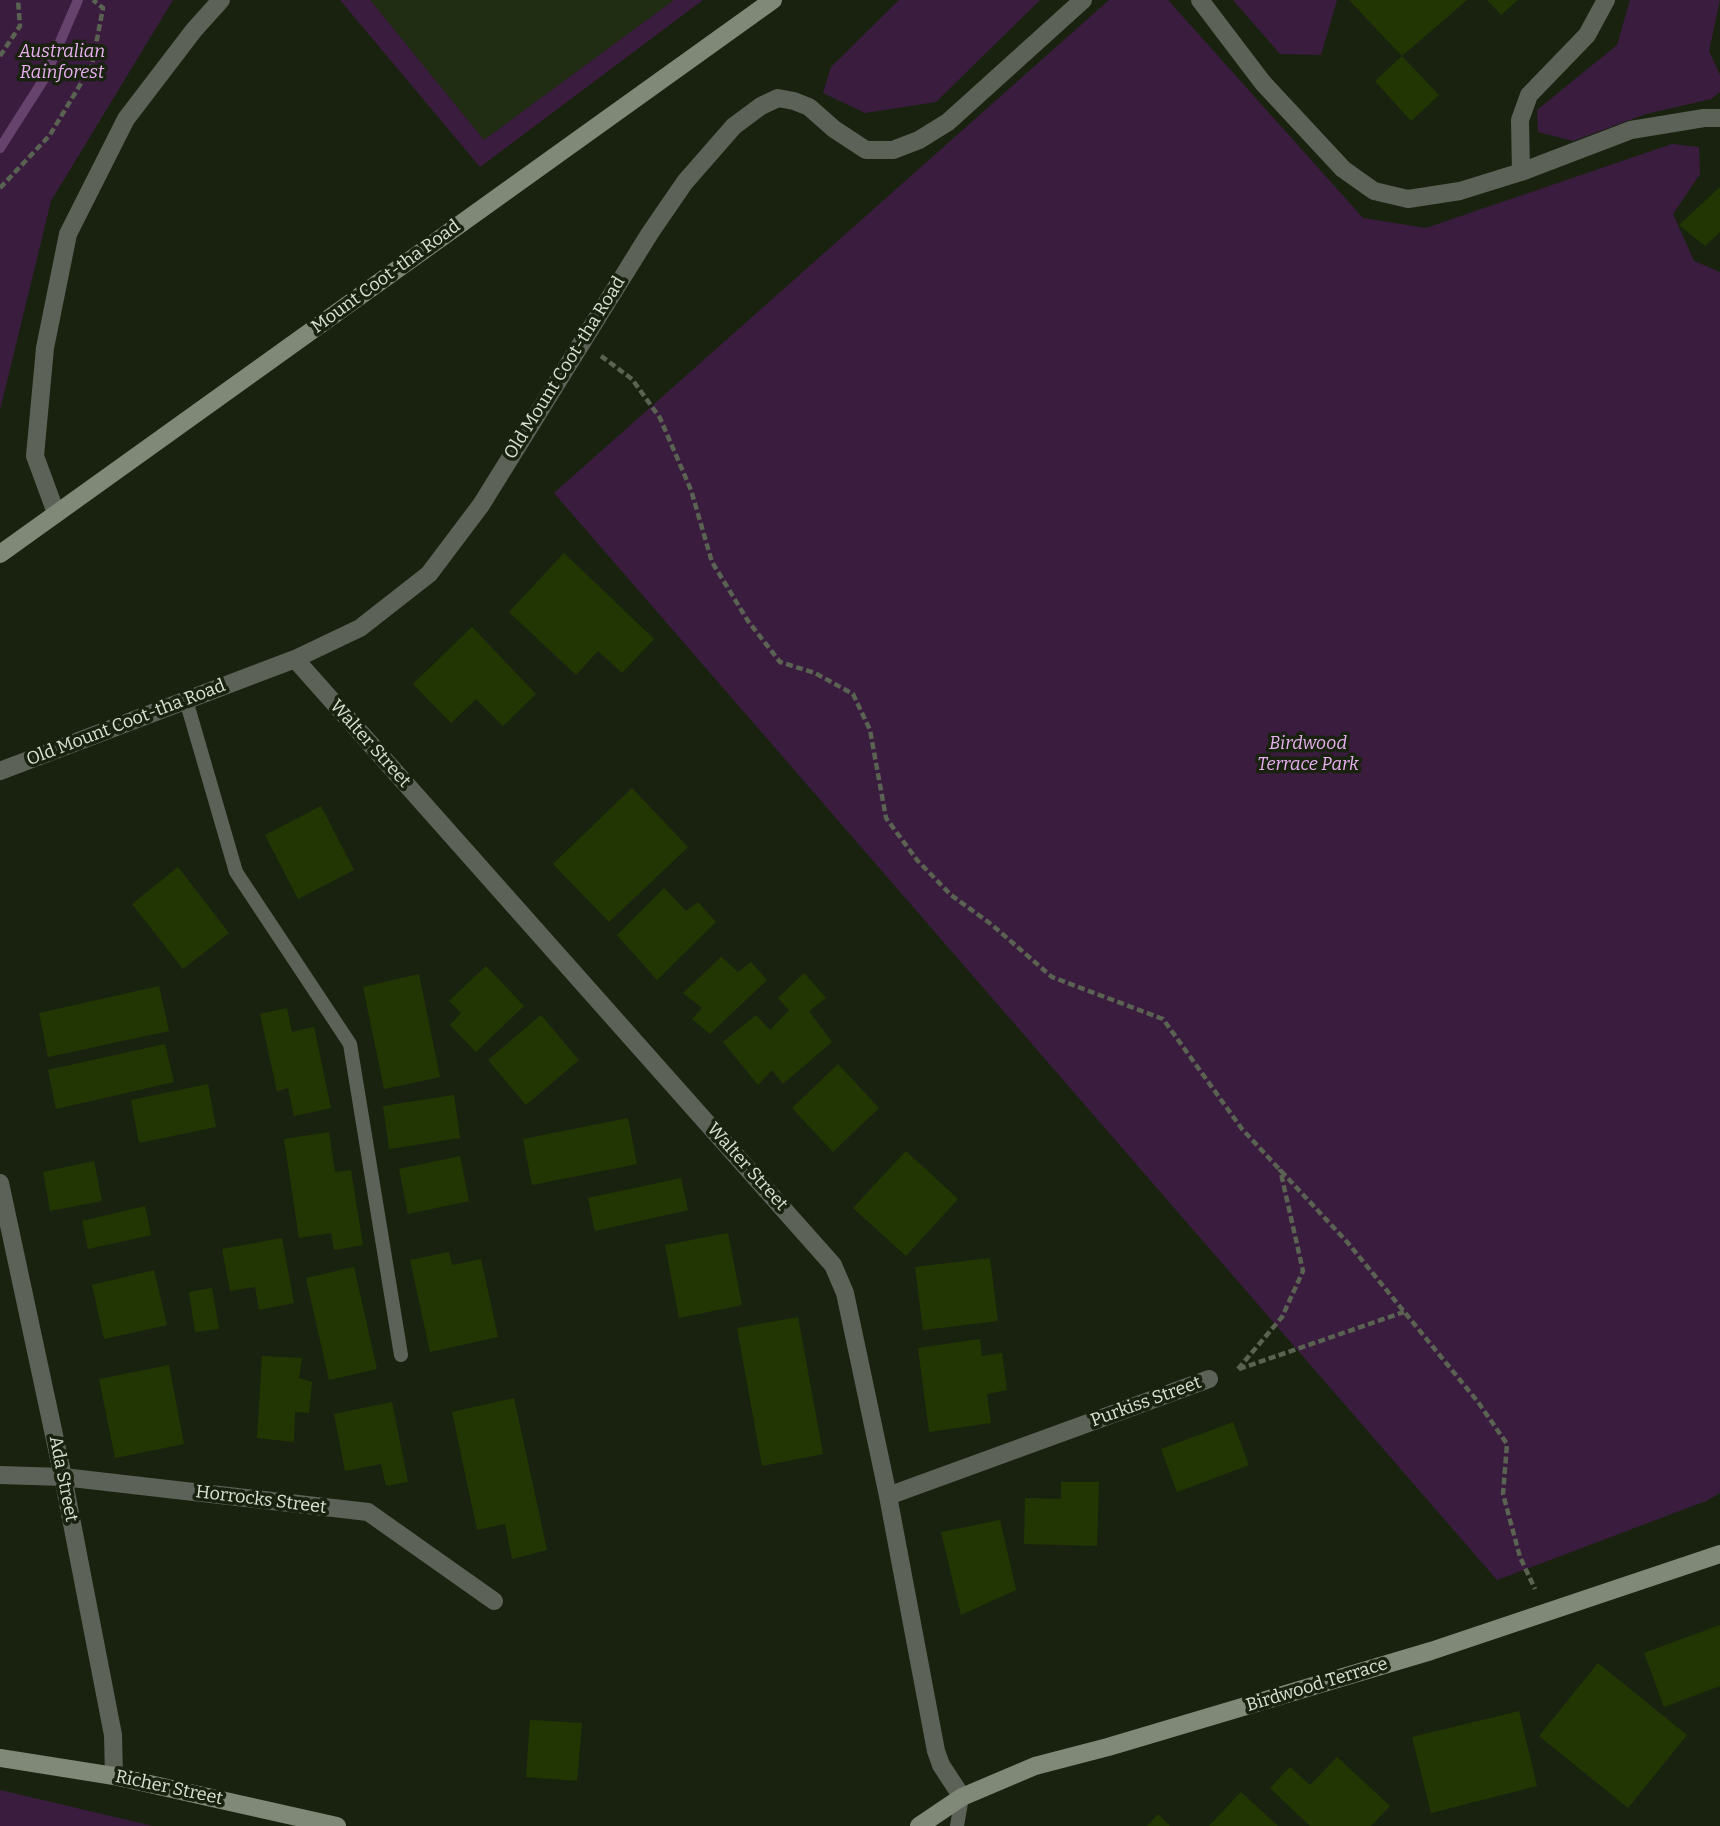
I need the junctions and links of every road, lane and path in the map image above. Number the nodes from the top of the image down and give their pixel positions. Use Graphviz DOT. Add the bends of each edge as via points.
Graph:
graph roads {
  1 [pos="18,0"];
  2 [pos="93,0"];
  3 [pos="221,0"];
  4 [pos="773,0"];
  5 [pos="1083,0"];
  6 [pos="1200,0"];
  7 [pos="1606,0"];
  8 [pos="0,56"];
  9 [pos="1720,118"];
  10 [pos="1521,172"];
  11 [pos="0,188"];
  12 [pos="581,341"];
  13 [pos="56,513"];
  14 [pos="0,554"];
  15 [pos="295,659"];
  16 [pos="186,700"];
  17 [pos="0,771"];
  18 [pos="1279,1168"];
  19 [pos="0,1183"];
  20 [pos="1404,1312"];
  21 [pos="401,1355"];
  22 [pos="1238,1369"];
  23 [pos="1209,1379"];
  24 [pos="0,1475"];
  25 [pos="63,1477"];
  26 [pos="888,1496"];
  27 [pos="1720,1544"];
  28 [pos="1712,1556"];
  29 [pos="494,1601"];
  30 [pos="1546,1614"];
  31 [pos="0,1758"];
  32 [pos="114,1776"];
  33 [pos="962,1797"];
  34 [pos="337,1826"];
  35 [pos="919,1826"];
  36 [pos="957,1826"];
  1 -- 8 [label="path" via="20,26"];
  2 -- 11 [label="path" via="103,8 92,65 50,135"];
  3 -- 13 [label="street" via="126,119 68,234 45,348 35,456"];
  4 -- 13 [label="main road, Mount Coot-tha Road"];
  5 -- 12 [label="street, Old Mount Coot-tha Road" via="948,122 893,150 866,150 809,107 793,101 778,98 761,106 734,125 685,181"];
  6 -- 10 [label="street" via="1295,119 1343,169 1374,191 1408,199 1460,191"];
  7 -- 10 [label="street" via="1587,35 1529,95 1520,120"];
  9 -- 10 [label="street" via="1631,130"];
  12 -- 15 [label="street, Old Mount Coot-tha Road" via="481,505 429,574 360,628"];
  12 -- 18 [label="path" via="632,379 660,418 691,490 712,562 748,621 780,662 815,673 853,694 870,730 886,818 918,860 951,895 1052,977 1163,1019 1242,1129"];
  13 -- 14 [label="main road, Mount Coot-tha Road"];
  15 -- 16 [label="street, Old Mount Coot-tha Road"];
  15 -- 26 [label="street, Walter Street" via="833,1265 845,1293"];
  16 -- 17 [label="street, Old Mount Coot-tha Road"];
  16 -- 21 [label="lane" via="236,872 350,1044"];
  18 -- 20 [label="path"];
  18 -- 22 [label="path" via="1303,1271 1282,1317"];
  19 -- 25 [label="street, Ada Street"];
  20 -- 22 [label="path, Purkiss Street"];
  20 -- 30 [label="path" via="1507,1444 1503,1494 1520,1557"];
  22 -- 23 [label="path, Purkiss Street"];
  23 -- 26 [label="street, Purkiss Street"];
  24 -- 25 [label="street, Horrocks Street"];
  25 -- 29 [label="street, Horrocks Street" via="368,1512"];
  25 -- 32 [label="street, Ada Street" via="113,1735"];
  26 -- 33 [label="street, Walter Street" via="936,1751"];
  27 -- 28 [label="lane"];
  28 -- 30 [label="main road, Birdwood Terrace"];
  30 -- 33 [label="main road, Birdwood Terrace" via="1035,1766"];
  31 -- 32 [label="main road, Richer Street"];
  32 -- 34 [label="main road, Richer Street"];
  33 -- 35 [label="main road, Birdwood Terrace"];
  33 -- 36 [label="lane"];
}
